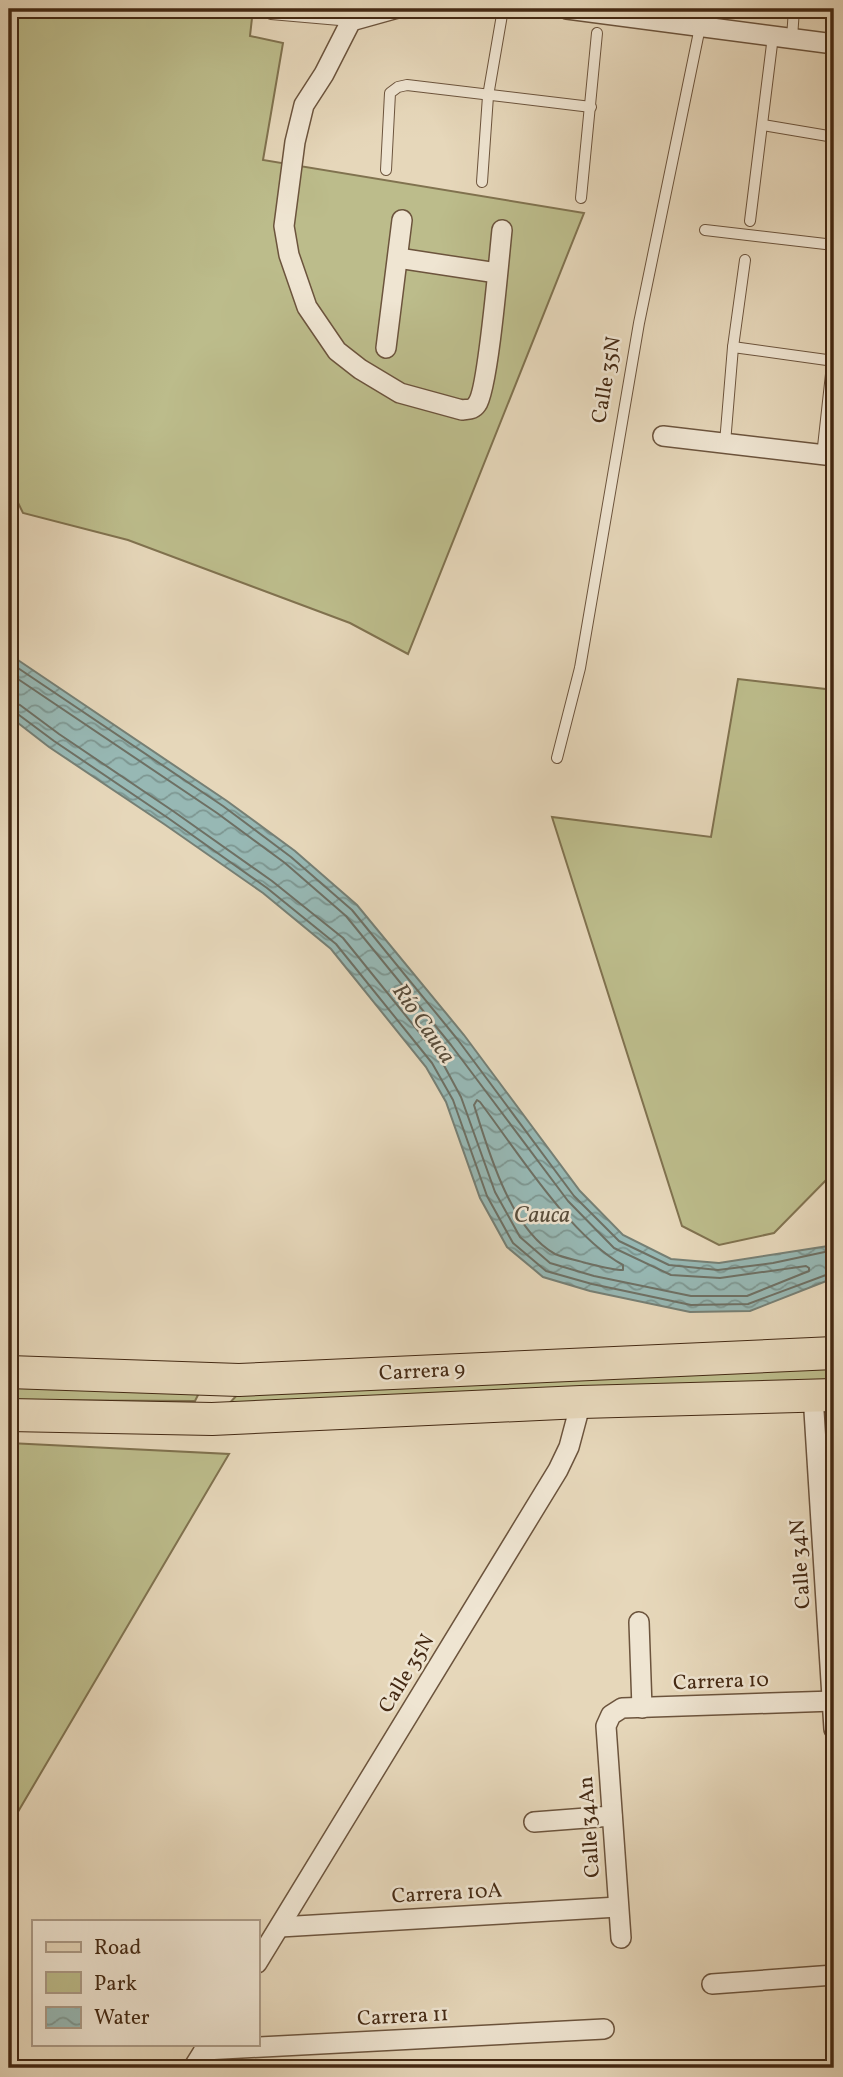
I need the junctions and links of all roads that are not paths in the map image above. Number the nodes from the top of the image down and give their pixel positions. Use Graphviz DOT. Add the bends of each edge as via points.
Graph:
graph roads {
  1 [pos="394,9"];
  2 [pos="503,9"];
  3 [pos="568,9"];
  4 [pos="794,9"];
  5 [pos="271,14"];
  6 [pos="352,15"];
  7 [pos="702,18"];
  8 [pos="597,33"];
  9 [pos="783,37"];
  10 [pos="834,44"];
  11 [pos="488,96"];
  12 [pos="592,107"];
  13 [pos="763,125"];
  14 [pos="834,137"];
  15 [pos="386,170"];
  16 [pos="482,181"];
  17 [pos="581,198"];
  18 [pos="402,220"];
  19 [pos="750,221"];
  20 [pos="502,230"];
  21 [pos="705,230"];
  22 [pos="834,245"];
  23 [pos="398,258"];
  24 [pos="745,260"];
  25 [pos="497,273"];
  26 [pos="733,347"];
  27 [pos="834,347"];
  28 [pos="386,348"];
  29 [pos="833,360"];
  30 [pos="663,436"];
  31 [pos="725,443"];
  32 [pos="828,456"];
  33 [pos="557,758"];
  34 [pos="834,1353"];
  35 [pos="9,1372"];
  36 [pos="239,1380"];
  37 [pos="824,1395"];
  38 [pos="580,1402"];
  39 [pos="9,1415"];
  40 [pos="212,1419"];
  41 [pos="829,1562"];
  42 [pos="639,1622"];
  43 [pos="834,1701"];
  44 [pos="642,1707"];
  45 [pos="611,1715"];
  46 [pos="834,1729"];
  47 [pos="612,1816"];
  48 [pos="534,1822"];
  49 [pos="618,1907"];
  50 [pos="280,1927"];
  51 [pos="621,1938"];
  52 [pos="259,1961"];
  53 [pos="834,1975"];
  54 [pos="712,1983"];
  55 [pos="604,2029"];
  56 [pos="259,2045"];
  57 [pos="228,2046"];
  58 [pos="206,2047"];
  59 [pos="193,2068"];
  1 -- 6 [label="street"];
  2 -- 11 [label="lane"];
  3 -- 7 [label="street"];
  4 -- 9 [label="lane"];
  5 -- 6 [label="lane"];
  6 -- 25 [label="street" via="304,105 295,142 284,226 307,307 337,351 383,385 412,397 473,409 484,378"];
  7 -- 9 [label="street"];
  7 -- 33 [label="lane, Calle 35N" via="639,323 580,668"];
  8 -- 12 [label="lane"];
  9 -- 10 [label="street"];
  9 -- 13 [label="lane"];
  11 -- 12 [label="lane"];
  11 -- 15 [label="lane" via="398,87 390,93"];
  11 -- 16 [label="lane"];
  12 -- 17 [label="lane"];
  13 -- 14 [label="lane"];
  13 -- 19 [label="lane"];
  18 -- 23 [label="street"];
  20 -- 25 [label="street"];
  21 -- 22 [label="lane"];
  23 -- 25 [label="street"];
  23 -- 28 [label="street"];
  24 -- 26 [label="lane"];
  26 -- 29 [label="lane"];
  26 -- 31 [label="lane"];
  27 -- 29 [label="lane"];
  29 -- 32 [label="lane"];
  30 -- 31 [label="street"];
  31 -- 32 [label="street"];
  34 -- 36 [label="main road, Carrera 9"];
  35 -- 36 [label="main road, Carrera 9"];
  36 -- 40 [label="main road" via="214,1399 209,1408"];
  37 -- 38 [label="main road, Carrera 9"];
  37 -- 41 [label="street, Calle 34N"];
  38 -- 40 [label="main road, Carrera 9"];
  38 -- 50 [label="street, Calle 35N" via="558,1470"];
  39 -- 40 [label="main road, Carrera 9"];
  41 -- 43 [label="street, Calle 34N"];
  42 -- 44 [label="street"];
  43 -- 44 [label="street, Carrera 10"];
  43 -- 46 [label="street, Calle 34N"];
  44 -- 45 [label="street, Carrera 10" via="622,1708"];
  45 -- 47 [label="street, Calle 34An" via="607,1726"];
  47 -- 48 [label="street"];
  47 -- 49 [label="street, Calle 34An"];
  49 -- 50 [label="street, Carrera 10A"];
  49 -- 51 [label="street, Calle 34An"];
  50 -- 52 [label="street, Calle 35N"];
  53 -- 54 [label="street"];
  55 -- 56 [label="street, Carrera 11"];
  57 -- 58 [label="street, Carrera 11"];
  58 -- 59 [label="street"];
}
